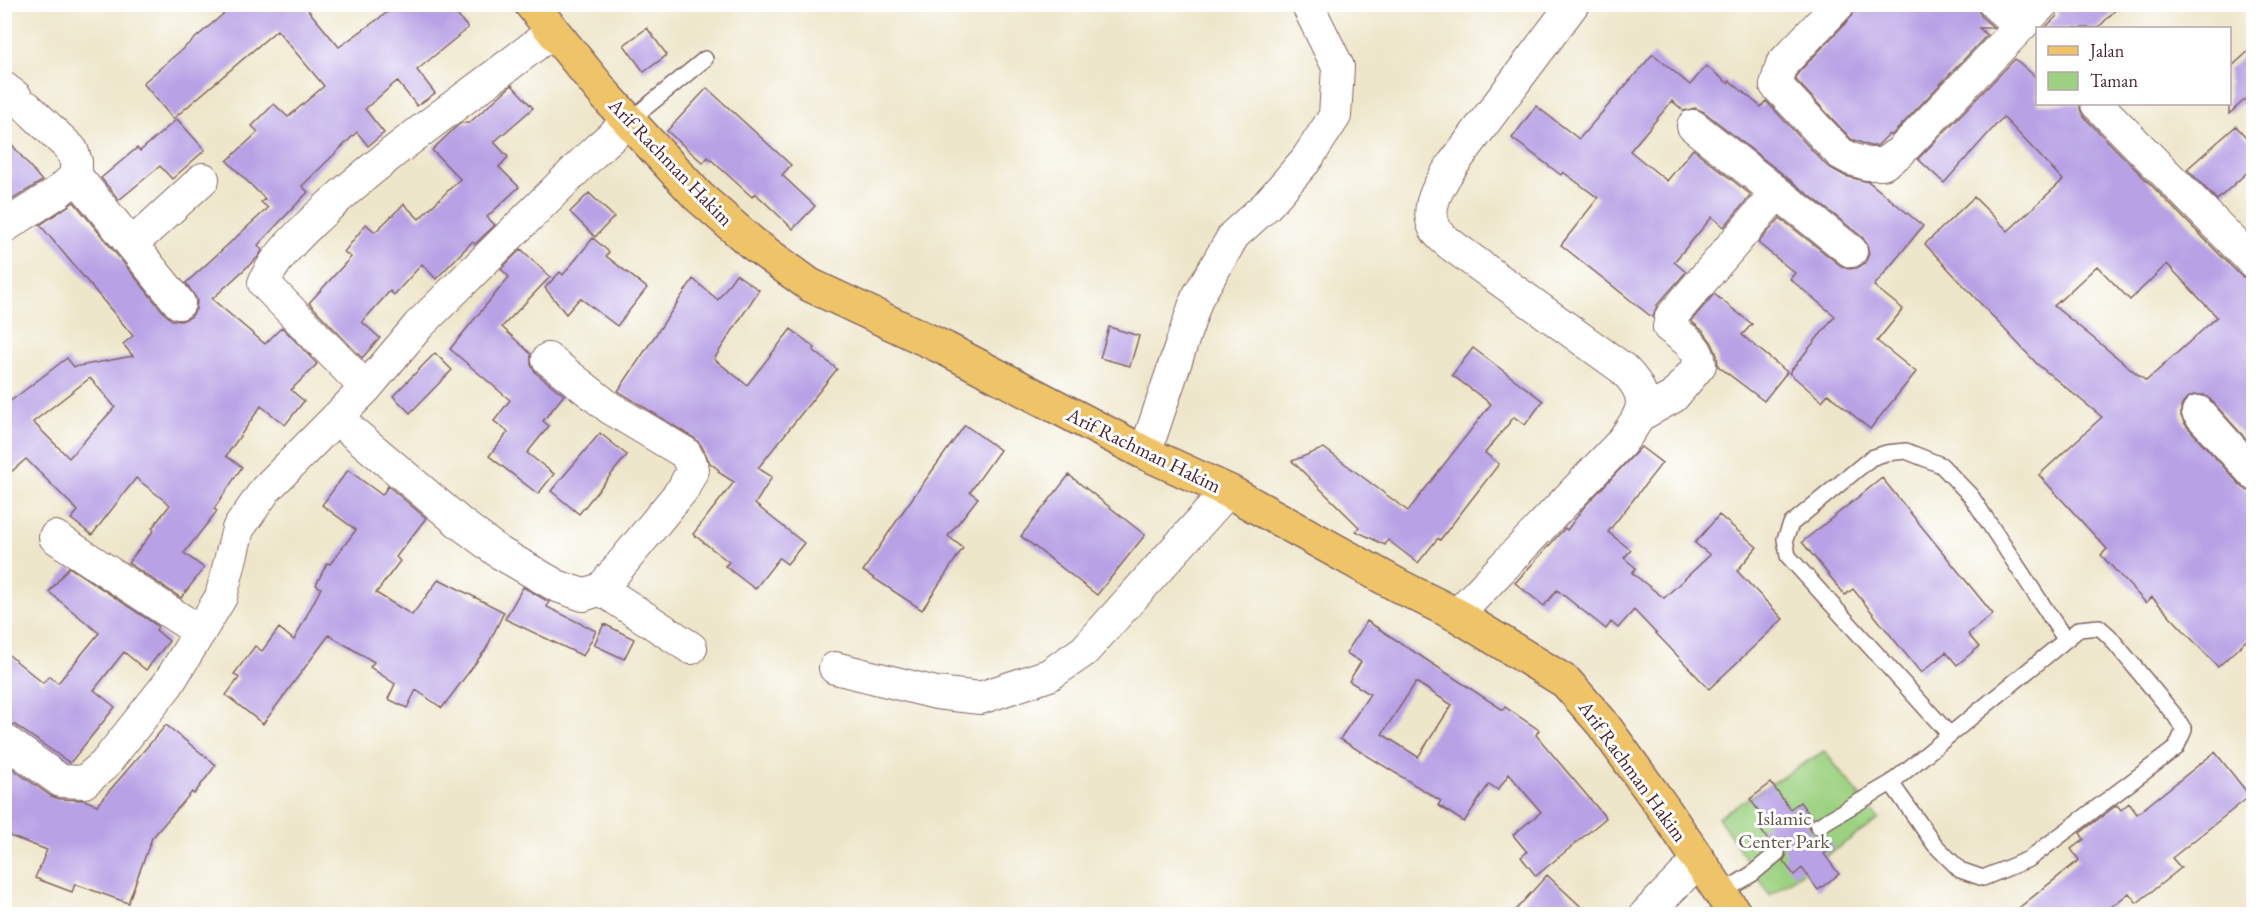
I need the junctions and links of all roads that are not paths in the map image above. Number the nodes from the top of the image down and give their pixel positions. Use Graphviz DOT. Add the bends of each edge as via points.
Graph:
graph roads {
  1 [pos="531,4"];
  2 [pos="1307,4"];
  3 [pos="1573,4"];
  4 [pos="1839,4"];
  5 [pos="1995,4"];
  6 [pos="2042,4"];
  7 [pos="2020,27"];
  8 [pos="553,32"];
  9 [pos="705,59"];
  10 [pos="16,97"];
  11 [pos="2098,105"];
  12 [pos="629,121"];
  13 [pos="1693,126"];
  14 [pos="76,176"];
  15 [pos="203,179"];
  16 [pos="1777,193"];
  17 [pos="4,227"];
  18 [pos="132,244"];
  19 [pos="1851,251"];
  20 [pos="2253,263"];
  21 [pos="179,303"];
  22 [pos="548,359"];
  23 [pos="366,388"];
  24 [pos="2198,412"];
  25 [pos="1641,414"];
  26 [pos="336,418"];
  27 [pos="1145,453"];
  28 [pos="2253,474"];
  29 [pos="1228,491"];
  30 [pos="55,537"];
  31 [pos="601,589"];
  32 [pos="1457,615"];
  33 [pos="200,632"];
  34 [pos="2065,639"];
  35 [pos="691,648"];
  36 [pos="835,668"];
  37 [pos="1950,735"];
  38 [pos="4,740"];
  39 [pos="1891,783"];
  40 [pos="1818,826"];
  41 [pos="1777,853"];
  42 [pos="1698,861"];
  43 [pos="1728,904"];
  44 [pos="1646,915"];
  1 -- 8 [label="main road, Arif Rachman Hakim"];
  2 -- 27 [label="street" via="1338,67 1335,116 1306,160 1267,205 1234,235 1197,298"];
  3 -- 25 [label="street" via="1442,181 1432,203 1432,217 1436,230 1454,247 1635,380"];
  4 -- 7 [label="street" via="1782,64 1776,85 1840,153 1867,164 1883,164 1900,152"];
  5 -- 7 [label="street"];
  6 -- 7 [label="street"];
  8 -- 12 [label="main road, Arif Rachman Hakim"];
  8 -- 23 [label="street" via="349,187 292,242 268,272 264,283"];
  9 -- 12 [label="lane"];
  10 -- 14 [label="street" via="72,150"];
  11 -- 20 [label="street"];
  12 -- 23 [label="street" via="419,326"];
  12 -- 27 [label="main road, Arif Rachman Hakim" via="698,196 752,243 810,285 946,349"];
  13 -- 16 [label="street"];
  14 -- 17 [label="street"];
  14 -- 18 [label="street"];
  15 -- 18 [label="street"];
  16 -- 19 [label="street"];
  16 -- 25 [label="street" via="1671,317 1669,327 1694,348 1700,364 1673,397"];
  18 -- 21 [label="street"];
  22 -- 31 [label="street" via="610,408 685,453 693,470 684,489"];
  23 -- 26 [label="street"];
  24 -- 28 [label="street"];
  25 -- 32 [label="street" via="1620,444"];
  26 -- 31 [label="street" via="500,553 566,589 583,595"];
  26 -- 33 [label="street" via="267,489 238,529 221,597"];
  27 -- 29 [label="main road, Arif Rachman Hakim"];
  29 -- 32 [label="main road, Arif Rachman Hakim"];
  29 -- 36 [label="street" via="1084,651 1049,675 980,698 936,693"];
  30 -- 33 [label="street"];
  31 -- 35 [label="street"];
  32 -- 42 [label="main road, Arif Rachman Hakim" via="1566,682 1602,723"];
  33 -- 38 [label="street" via="168,684 104,765 84,782 62,781"];
  34 -- 37 [label="lane"];
  34 -- 37 [label="lane" via="1971,496 1941,465 1906,451 1871,458 1791,524 1785,539 1788,556"];
  34 -- 39 [label="lane" via="2079,629 2099,627 2109,636 2184,730 2175,748 2029,859 1983,878 1960,870 1935,845"];
  37 -- 39 [label="lane"];
  39 -- 40 [label="lane"];
  41 -- 43 [label="lane" via="1752,874"];
  42 -- 43 [label="main road, Arif Rachman Hakim"];
  42 -- 44 [label="street"];
}
